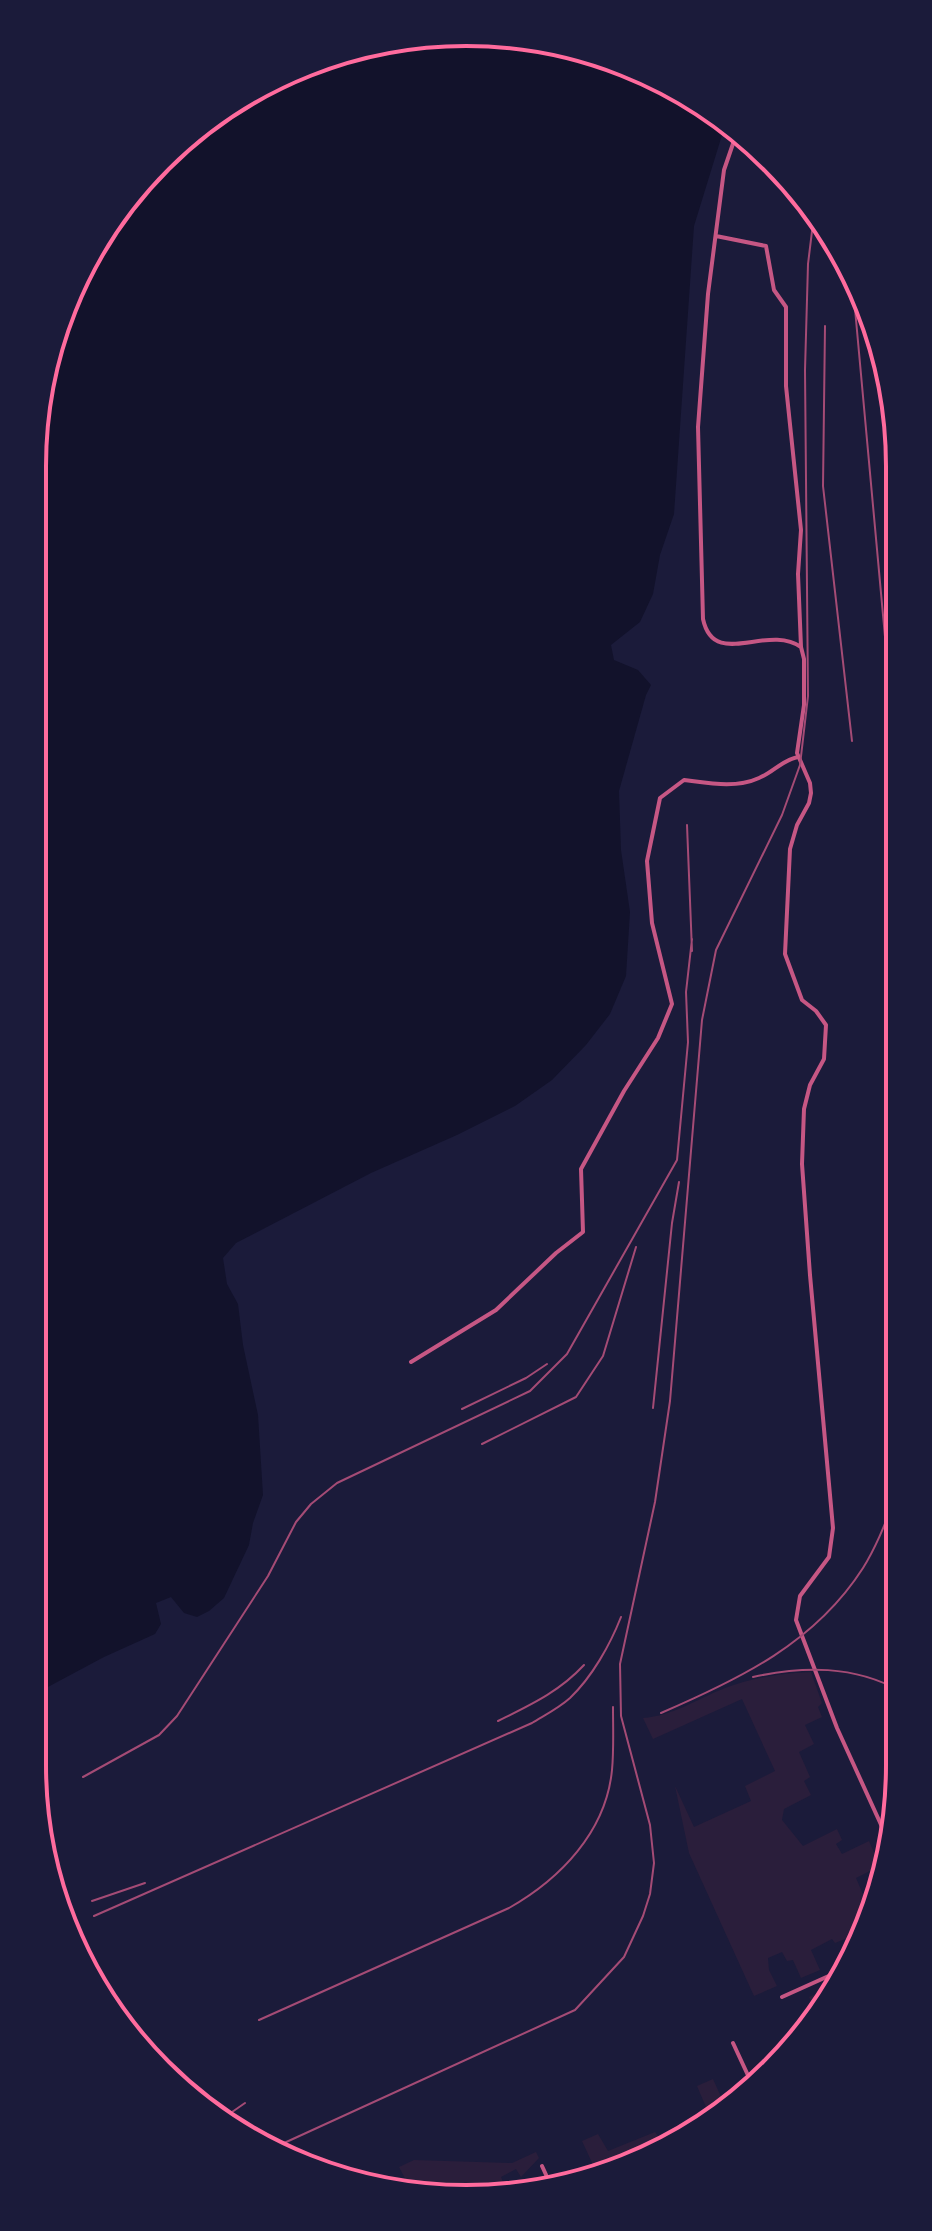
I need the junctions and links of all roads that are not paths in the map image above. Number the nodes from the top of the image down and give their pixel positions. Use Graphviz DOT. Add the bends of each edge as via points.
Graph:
graph roads {
  1 [pos="733,142"];
  2 [pos="716,236"];
  3 [pos="801,647"];
  4 [pos="798,757"];
  5 [pos="411,1362"];
  6 [pos="881,1825"];
  7 [pos="830,1976"];
  8 [pos="782,1997"];
  9 [pos="733,2043"];
  10 [pos="748,2076"];
  11 [pos="542,2166"];
  12 [pos="547,2177"];
  1 -- 2 [label="street" via="724,170"];
  2 -- 3 [label="street" via="766,246 774,290 786,307 786,386 801,530"];
  2 -- 3 [label="street" via="698,427 705,631 721,644 777,639"];
  3 -- 4 [label="street" via="804,705"];
  4 -- 5 [label="street" via="759,778 729,785 684,780 660,798 647,861 652,923 672,1004 658,1038 581,1169 583,1232 496,1310"];
  4 -- 6 [label="street" via="811,793 790,849 785,954 802,1000 826,1025 824,1059 804,1109 802,1164 833,1528 829,1557 800,1596 796,1620"];
  7 -- 8 [label="street"];
  9 -- 10 [label="street"];
  11 -- 12 [label="street"];
}
